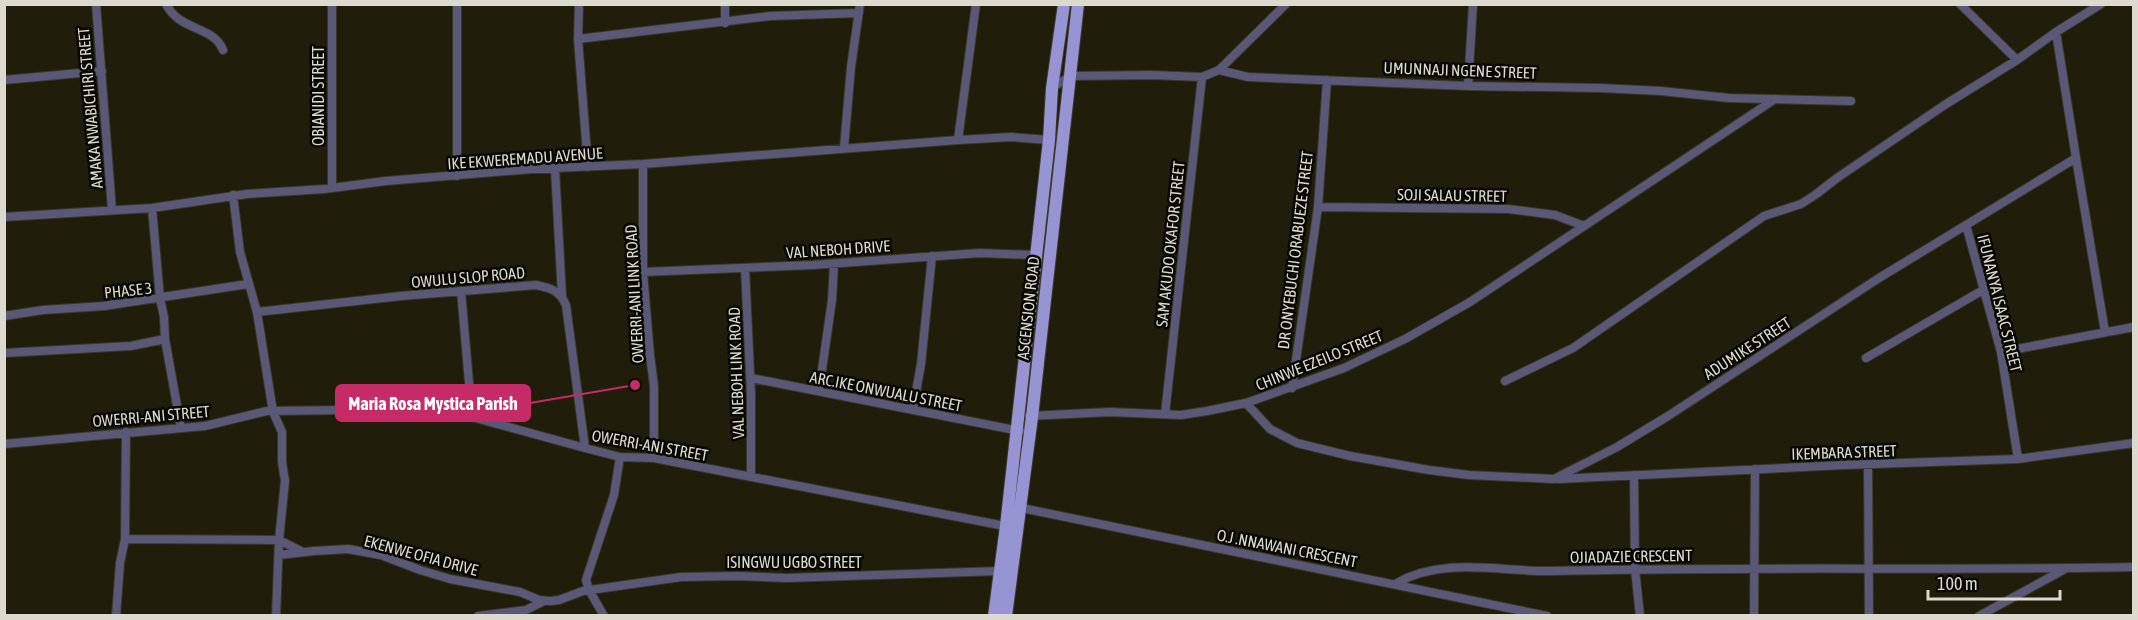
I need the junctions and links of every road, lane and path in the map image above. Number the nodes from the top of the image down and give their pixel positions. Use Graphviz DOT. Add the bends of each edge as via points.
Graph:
graph roads {
  1 [pos="96,4"];
  2 [pos="166,4"];
  3 [pos="332,4"];
  4 [pos="458,4"];
  5 [pos="579,4"];
  6 [pos="725,4"];
  7 [pos="976,4"];
  8 [pos="1064,4"];
  9 [pos="1078,4"];
  10 [pos="1286,4"];
  11 [pos="1473,4"];
  12 [pos="1960,4"];
  13 [pos="2101,4"];
  14 [pos="860,9"];
  15 [pos="725,23"];
  16 [pos="2056,32"];
  17 [pos="578,39"];
  18 [pos="223,50"];
  19 [pos="2017,60"];
  20 [pos="1219,70"];
  21 [pos="102,71"];
  22 [pos="1070,76"];
  23 [pos="1202,77"];
  24 [pos="4,80"];
  25 [pos="1327,80"];
  26 [pos="1468,86"];
  27 [pos="1052,88"];
  28 [pos="1775,99"];
  29 [pos="1851,101"];
  30 [pos="958,140"];
  31 [pos="1049,140"];
  32 [pos="844,148"];
  33 [pos="2076,158"];
  34 [pos="643,164"];
  35 [pos="588,167"];
  36 [pos="555,168"];
  37 [pos="457,176"];
  38 [pos="332,188"];
  39 [pos="234,195"];
  40 [pos="1318,207"];
  41 [pos="152,208"];
  42 [pos="112,210"];
  43 [pos="4,217"];
  44 [pos="1584,225"];
  45 [pos="1966,225"];
  46 [pos="932,255"];
  47 [pos="1035,255"];
  48 [pos="834,264"];
  49 [pos="745,268"];
  50 [pos="643,272"];
  51 [pos="248,284"];
  52 [pos="1983,290"];
  53 [pos="461,291"];
  54 [pos="562,296"];
  55 [pos="160,298"];
  56 [pos="257,312"];
  57 [pos="4,316"];
  58 [pos="2133,327"];
  59 [pos="2106,332"];
  60 [pos="165,339"];
  61 [pos="2001,352"];
  62 [pos="4,353"];
  63 [pos="1866,358"];
  64 [pos="751,378"];
  65 [pos="1505,381"];
  66 [pos="1292,388"];
  67 [pos="819,391"];
  68 [pos="1246,403"];
  69 [pos="913,409"];
  70 [pos="273,412"];
  71 [pos="1165,414"];
  72 [pos="1018,415"];
  73 [pos="472,417"];
  74 [pos="1032,417"];
  75 [pos="181,428"];
  76 [pos="1016,430"];
  77 [pos="126,432"];
  78 [pos="1029,433"];
  79 [pos="2133,443"];
  80 [pos="4,444"];
  81 [pos="585,448"];
  82 [pos="620,456"];
  83 [pos="654,458"];
  84 [pos="2018,459"];
  85 [pos="1868,465"];
  86 [pos="1755,469"];
  87 [pos="1634,476"];
  88 [pos="751,477"];
  89 [pos="1554,479"];
  90 [pos="1014,506"];
  91 [pos="1012,527"];
  92 [pos="125,539"];
  93 [pos="279,540"];
  94 [pos="303,552"];
  95 [pos="279,555"];
  96 [pos="2133,567"];
  97 [pos="1635,568"];
  98 [pos="1754,568"];
  99 [pos="1868,568"];
  100 [pos="2067,568"];
  101 [pos="1000,571"];
  102 [pos="1397,583"];
  103 [pos="589,590"];
  104 [pos="544,601"];
  105 [pos="116,615"];
  106 [pos="276,615"];
  107 [pos="478,615"];
  108 [pos="604,615"];
  109 [pos="994,615"];
  110 [pos="1006,615"];
  111 [pos="1548,615"];
  112 [pos="1640,615"];
  113 [pos="1754,615"];
  114 [pos="1869,615"];
  115 [pos="1979,615"];
  1 -- 21 [label="street, AMAKA NWABICHIRI STREET"];
  2 -- 18 [label="street" via="171,16 210,35"];
  3 -- 38 [label="street, OBIANIDI STREET"];
  4 -- 37 [label="street"];
  5 -- 17 [label="street"];
  6 -- 15 [label="street"];
  7 -- 30 [label="street"];
  8 -- 27 [label="main road, ASCENSION ROAD"];
  9 -- 22 [label="main road, ASCENSION ROAD"];
  10 -- 20 [label="street"];
  11 -- 26 [label="street"];
  12 -- 19 [label="street"];
  13 -- 16 [label="street"];
  14 -- 15 [label="street"];
  14 -- 32 [label="street"];
  15 -- 17 [label="street"];
  16 -- 19 [label="street"];
  16 -- 33 [label="street"];
  17 -- 35 [label="street"];
  19 -- 65 [label="street" via="1801,204 1764,216 1573,348"];
  20 -- 23 [label="street"];
  20 -- 25 [label="street, UMUNNAJI NGENE STREET" via="1248,77"];
  21 -- 24 [label="street"];
  21 -- 42 [label="street, AMAKA NWABICHIRI STREET"];
  22 -- 23 [label="street"];
  22 -- 27 [label="street"];
  22 -- 74 [label="main road, ASCENSION ROAD"];
  23 -- 71 [label="street, SAM AKUDO OKAFOR STREET"];
  25 -- 26 [label="street, UMUNNAJI NGENE STREET"];
  25 -- 40 [label="street, DR ONYEBUCHI ORABUEZE STREET"];
  26 -- 28 [label="street, UMUNNAJI NGENE STREET" via="1600,87"];
  27 -- 31 [label="main road, ASCENSION ROAD"];
  28 -- 29 [label="street, UMUNNAJI NGENE STREET"];
  28 -- 44 [label="street, CHINWE EZEILO STREET"];
  30 -- 31 [label="street, IKE EKWEREMADU AVENUE"];
  30 -- 32 [label="street, IKE EKWEREMADU AVENUE"];
  31 -- 47 [label="main road, ASCENSION ROAD"];
  32 -- 34 [label="street, IKE EKWEREMADU AVENUE"];
  33 -- 45 [label="street, ADUMIKE STREET"];
  33 -- 59 [label="street"];
  34 -- 35 [label="street, IKE EKWEREMADU AVENUE"];
  34 -- 50 [label="street, OWERRI-ANI LINK ROAD"];
  35 -- 36 [label="street, IKE EKWEREMADU AVENUE"];
  36 -- 37 [label="street, IKE EKWEREMADU AVENUE"];
  36 -- 54 [label="street"];
  37 -- 38 [label="street, IKE EKWEREMADU AVENUE"];
  38 -- 39 [label="street, IKE EKWEREMADU AVENUE"];
  39 -- 41 [label="street, IKE EKWEREMADU AVENUE"];
  39 -- 51 [label="street"];
  40 -- 44 [label="street, SOJI SALAU STREET" via="1508,209 1555,215"];
  40 -- 66 [label="street, DR ONYEBUCHI ORABUEZE STREET"];
  41 -- 42 [label="street, IKE EKWEREMADU AVENUE"];
  41 -- 55 [label="street"];
  42 -- 43 [label="street, IKE EKWEREMADU AVENUE"];
  44 -- 66 [label="street, CHINWE EZEILO STREET" via="1470,302 1405,339"];
  45 -- 52 [label="street, IFUNANYA ISAAC STREET"];
  45 -- 89 [label="street, ADUMIKE STREET" via="1668,416"];
  46 -- 47 [label="street, VAL NEBOH DRIVE"];
  46 -- 48 [label="street, VAL NEBOH DRIVE"];
  46 -- 69 [label="street"];
  47 -- 72 [label="main road, ASCENSION ROAD"];
  48 -- 49 [label="street, VAL NEBOH DRIVE"];
  48 -- 67 [label="street"];
  49 -- 50 [label="street, VAL NEBOH DRIVE"];
  49 -- 64 [label="street, VAL NEBOH LINK ROAD"];
  50 -- 83 [label="street, OWERRI-ANI LINK ROAD" via="654,386"];
  51 -- 55 [label="street"];
  51 -- 56 [label="street"];
  52 -- 61 [label="street, IFUNANYA ISAAC STREET"];
  52 -- 63 [label="street"];
  53 -- 54 [label="street, OWULU SLOP ROAD" via="536,285"];
  53 -- 56 [label="street, OWULU SLOP ROAD"];
  53 -- 73 [label="street"];
  54 -- 81 [label="street"];
  55 -- 57 [label="street, PHASE 3"];
  55 -- 60 [label="street, PHASE 3"];
  56 -- 70 [label="street"];
  58 -- 59 [label="street"];
  59 -- 61 [label="street"];
  60 -- 62 [label="street" via="131,346"];
  60 -- 75 [label="street, PHASE 3"];
  61 -- 84 [label="street, IFUNANYA ISAAC STREET"];
  64 -- 67 [label="street, ARC.IKE ONWUALU STREET"];
  64 -- 88 [label="street, VAL NEBOH LINK ROAD"];
  66 -- 68 [label="street, CHINWE EZEILO STREET"];
  67 -- 69 [label="street, ARC.IKE ONWUALU STREET"];
  68 -- 71 [label="street, CHINWE EZEILO STREET"];
  68 -- 89 [label="street, ADUMIKE STREET" via="1270,429 1297,443 1429,470"];
  69 -- 76 [label="street, ARC.IKE ONWUALU STREET"];
  70 -- 73 [label="street, OWERRI-ANI STREET" via="432,409"];
  70 -- 75 [label="street, OWERRI-ANI STREET"];
  70 -- 93 [label="street" via="282,432 285,481"];
  71 -- 74 [label="street, CHINWE EZEILO STREET" via="1110,412"];
  72 -- 74 [label="street, CHINWE EZEILO STREET"];
  72 -- 76 [label="main road, ASCENSION ROAD"];
  73 -- 81 [label="street, OWERRI-ANI STREET"];
  74 -- 78 [label="main road, ASCENSION ROAD"];
  75 -- 77 [label="street, OWERRI-ANI STREET"];
  76 -- 78 [label="street, ARC.IKE ONWUALU STREET"];
  76 -- 90 [label="main road, ASCENSION ROAD"];
  77 -- 80 [label="street, OWERRI-ANI STREET"];
  77 -- 92 [label="street"];
  78 -- 90 [label="main road, ASCENSION ROAD"];
  79 -- 84 [label="street, IKEMBARA STREET"];
  81 -- 82 [label="street, OWERRI-ANI STREET"];
  82 -- 83 [label="street, OWERRI-ANI STREET"];
  82 -- 103 [label="street" via="612,504 586,580"];
  83 -- 88 [label="street, OWERRI-ANI STREET"];
  84 -- 85 [label="street, IKEMBARA STREET"];
  85 -- 86 [label="street, IKEMBARA STREET"];
  85 -- 99 [label="street"];
  86 -- 87 [label="street, IKEMBARA STREET"];
  86 -- 98 [label="street"];
  87 -- 89 [label="street, IKEMBARA STREET"];
  87 -- 97 [label="street"];
  88 -- 91 [label="street, OWERRI-ANI STREET"];
  90 -- 91 [label="main road, ASCENSION ROAD"];
  90 -- 102 [label="street, O.J .NNAWANI CRESCENT"];
  91 -- 101 [label="main road, ASCENSION ROAD"];
  91 -- 110 [label="main road, ASCENSION ROAD"];
  92 -- 93 [label="street"];
  92 -- 105 [label="street"];
  93 -- 94 [label="street"];
  93 -- 95 [label="street"];
  94 -- 95 [label="street, EKENWE OFIA DRIVE"];
  94 -- 104 [label="street, EKENWE OFIA DRIVE" via="348,549 381,555 430,573 520,592"];
  95 -- 106 [label="street"];
  96 -- 100 [label="street, OJIADAZIE CRESCENT"];
  97 -- 98 [label="street, OJIADAZIE CRESCENT"];
  97 -- 102 [label="street, OJIADAZIE CRESCENT" via="1541,571 1475,567 1415,574"];
  97 -- 112 [label="street"];
  98 -- 99 [label="street, OJIADAZIE CRESCENT"];
  98 -- 113 [label="street"];
  99 -- 100 [label="street, OJIADAZIE CRESCENT"];
  99 -- 114 [label="street"];
  100 -- 115 [label="street"];
  101 -- 103 [label="street, ISINGWU UGBO STREET" via="786,578 689,576"];
  101 -- 109 [label="main road, ASCENSION ROAD"];
  102 -- 111 [label="street, O.J .NNAWANI CRESCENT"];
  103 -- 104 [label="street"];
  103 -- 108 [label="street"];
  104 -- 107 [label="street" via="526,610"];
}
